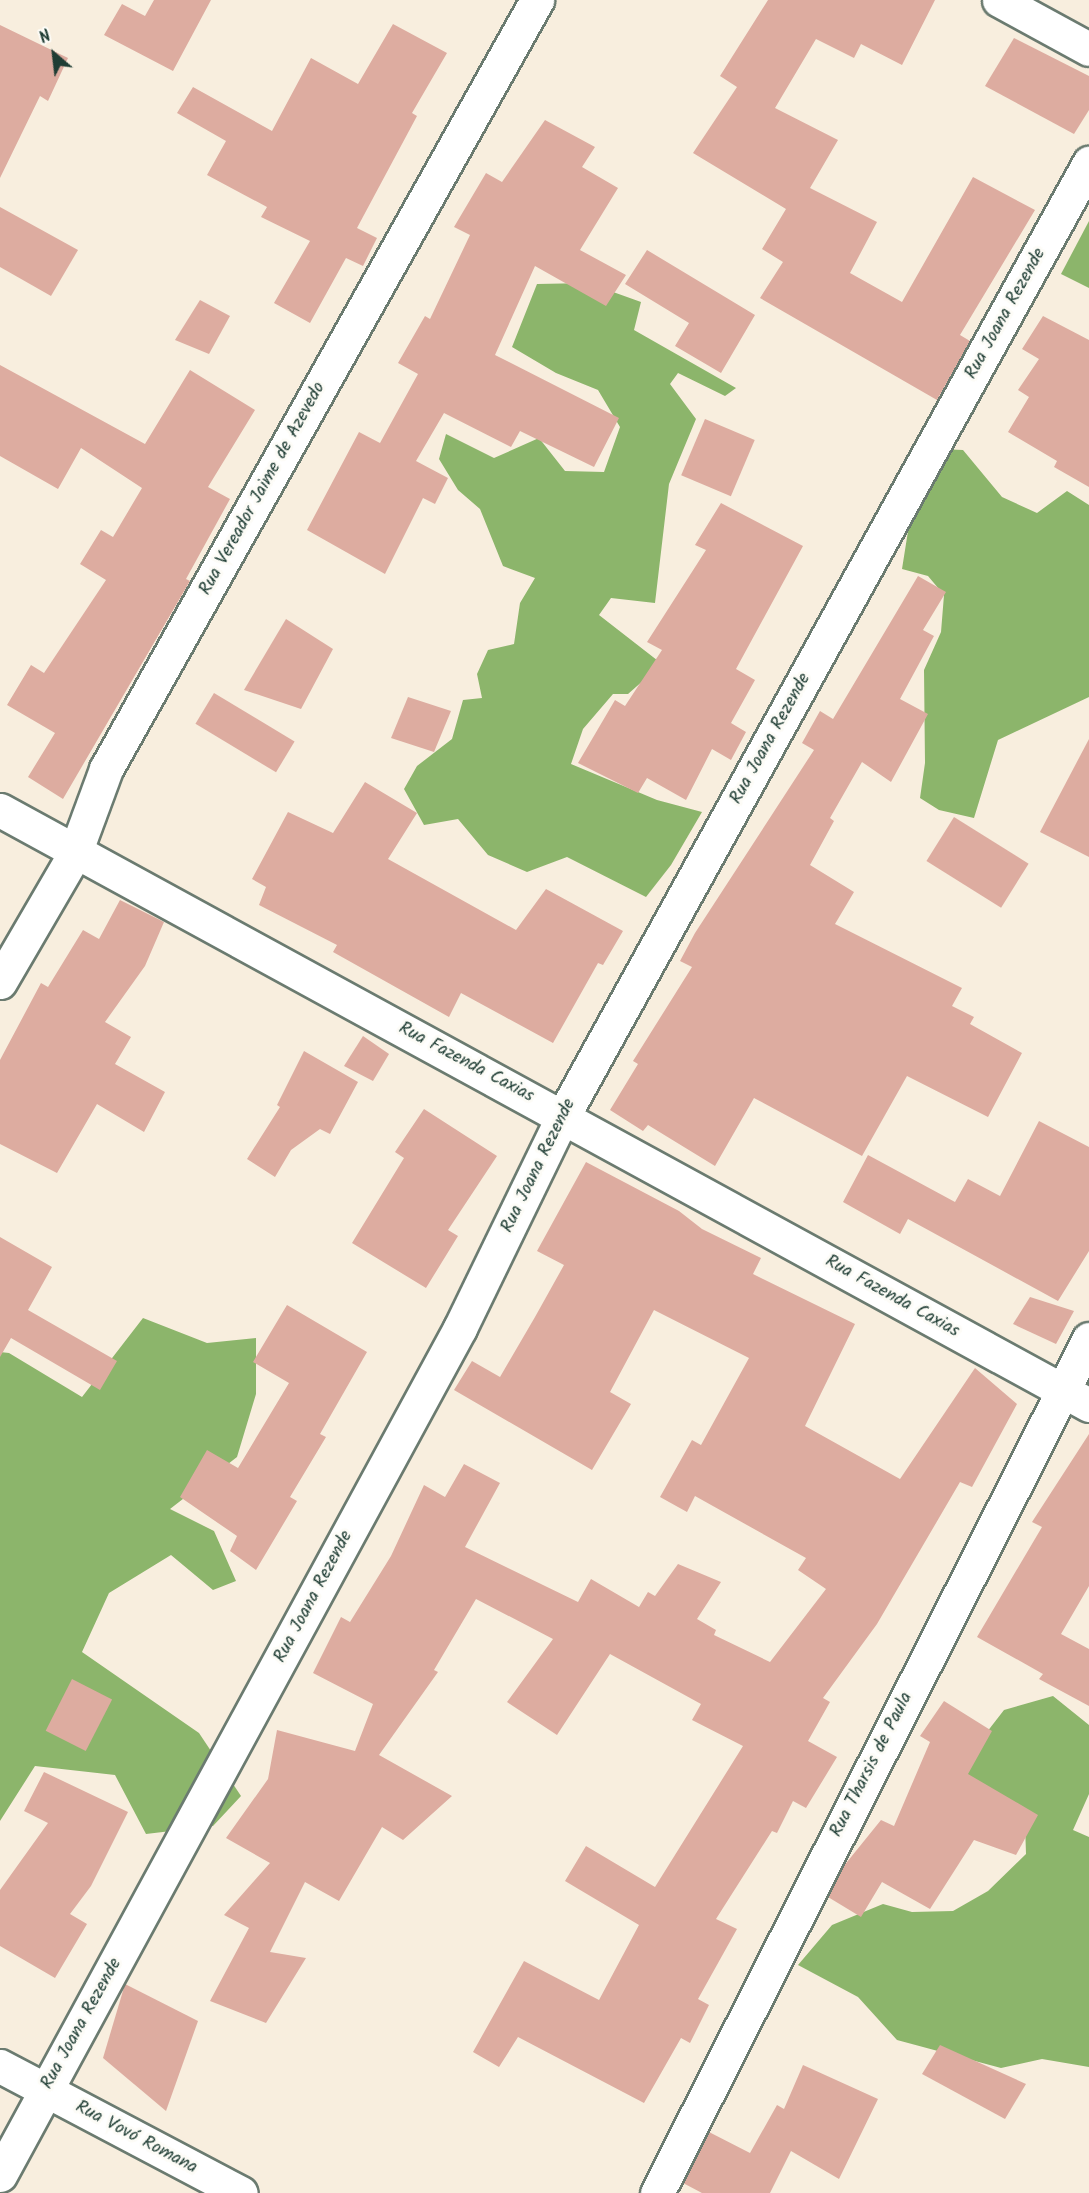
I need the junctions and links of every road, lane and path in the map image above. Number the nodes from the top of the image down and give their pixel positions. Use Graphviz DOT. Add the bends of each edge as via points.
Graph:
graph roads {
  1 [pos="537,0"];
  2 [pos="999,0"];
  3 [pos="1089,49"];
  4 [pos="1089,163"];
  5 [pos="0,810"];
  6 [pos="75,853"];
  7 [pos="0,982"];
  8 [pos="563,1116"];
  9 [pos="1089,1339"];
  10 [pos="1060,1390"];
  11 [pos="1089,1405"];
  12 [pos="0,2066"];
  13 [pos="45,2091"];
  14 [pos="0,2175"];
  15 [pos="241,2193"];
  16 [pos="657,2193"];
  1 -- 6 [label="street, Rua Vereador Jaime de Azevedo" via="106,769"];
  2 -- 3 [label="street"];
  4 -- 8 [label="street, Rua Joana Rezende"];
  5 -- 6 [label="street, Rua Fazenda Caxias"];
  6 -- 7 [label="street, Rua Vereador Jaime de Azevedo"];
  6 -- 8 [label="street, Rua Fazenda Caxias"];
  8 -- 10 [label="street, Rua Fazenda Caxias"];
  8 -- 13 [label="street, Rua Joana Rezende" via="460,1328"];
  9 -- 10 [label="street, Rua Tharsis de Paula"];
  10 -- 11 [label="street, Rua Fazenda Caxias"];
  10 -- 16 [label="street, Rua Tharsis de Paula"];
  12 -- 13 [label="street, Rua Vovó Romana"];
  13 -- 14 [label="street, Rua Joana Rezende"];
  13 -- 15 [label="street, Rua Vovó Romana"];
}
